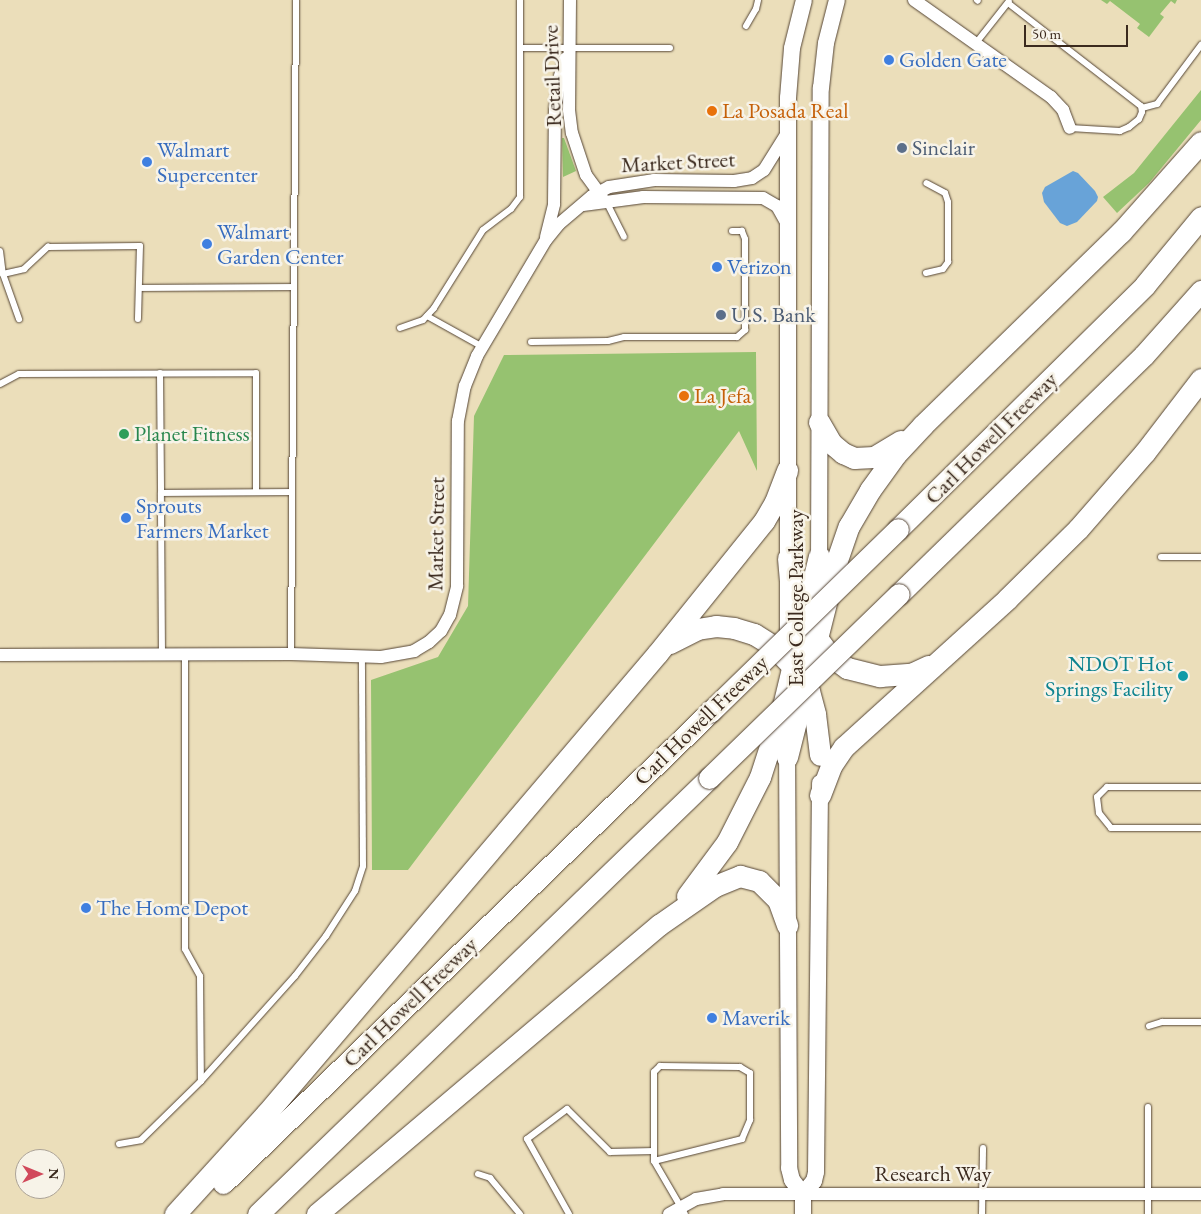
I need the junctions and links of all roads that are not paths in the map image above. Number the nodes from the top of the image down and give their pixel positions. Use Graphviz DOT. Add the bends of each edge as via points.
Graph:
graph roads {
  1 [pos="296,0"];
  2 [pos="520,0"];
  3 [pos="570,0"];
  4 [pos="758,0"];
  5 [pos="804,0"];
  6 [pos="837,0"];
  7 [pos="914,0"];
  8 [pos="1009,1"];
  9 [pos="746,26"];
  10 [pos="976,43"];
  11 [pos="1201,45"];
  12 [pos="520,48"];
  13 [pos="570,48"];
  14 [pos="670,48"];
  15 [pos="1142,108"];
  16 [pos="1070,128"];
  17 [pos="788,133"];
  18 [pos="1201,142"];
  19 [pos="926,183"];
  20 [pos="602,197"];
  21 [pos="1201,217"];
  22 [pos="787,225"];
  23 [pos="732,231"];
  24 [pos="624,237"];
  25 [pos="546,240"];
  26 [pos="0,251"];
  27 [pos="926,273"];
  28 [pos="4,274"];
  29 [pos="294,287"];
  30 [pos="139,288"];
  31 [pos="1201,291"];
  32 [pos="427,316"];
  33 [pos="19,320"];
  34 [pos="138,320"];
  35 [pos="400,328"];
  36 [pos="531,342"];
  37 [pos="482,347"];
  38 [pos="160,373"];
  39 [pos="1201,379"];
  40 [pos="0,384"];
  41 [pos="819,422"];
  42 [pos="924,424"];
  43 [pos="787,470"];
  44 [pos="256,492"];
  45 [pos="292,492"];
  46 [pos="161,493"];
  47 [pos="819,556"];
  48 [pos="1201,556"];
  49 [pos="1161,557"];
  50 [pos="788,558"];
  51 [pos="804,621"];
  52 [pos="817,639"];
  53 [pos="162,654"];
  54 [pos="185,654"];
  55 [pos="291,654"];
  56 [pos="657,654"];
  57 [pos="0,655"];
  58 [pos="362,656"];
  59 [pos="939,659"];
  60 [pos="793,675"];
  61 [pos="820,755"];
  62 [pos="787,756"];
  63 [pos="1201,787"];
  64 [pos="820,795"];
  65 [pos="1201,828"];
  66 [pos="787,925"];
  67 [pos="659,926"];
  68 [pos="1201,1022"];
  69 [pos="1149,1026"];
  70 [pos="201,1081"];
  71 [pos="1148,1107"];
  72 [pos="119,1144"];
  73 [pos="983,1148"];
  74 [pos="654,1152"];
  75 [pos="654,1161"];
  76 [pos="478,1174"];
  77 [pos="803,1194"];
  78 [pos="983,1194"];
  79 [pos="1148,1194"];
  80 [pos="1201,1194"];
  81 [pos="683,1210"];
  82 [pos="175,1214"];
  83 [pos="190,1214"];
  84 [pos="258,1214"];
  85 [pos="317,1214"];
  86 [pos="520,1214"];
  87 [pos="569,1214"];
  88 [pos="670,1214"];
  89 [pos="803,1214"];
  90 [pos="982,1214"];
  91 [pos="1148,1214"];
  1 -- 29 [label="lane"];
  2 -- 12 [label="lane"];
  3 -- 13 [label="street, Retail Drive"];
  4 -- 9 [label="lane"];
  5 -- 17 [label="main road, East College Parkway" via="791,55"];
  6 -- 41 [label="main road, East College Parkway" via="826,43 821,88"];
  7 -- 10 [label="street"];
  8 -- 10 [label="lane"];
  8 -- 15 [label="lane" via="1138,101"];
  10 -- 16 [label="street" via="1051,97 1063,110"];
  11 -- 15 [label="lane" via="1156,104"];
  12 -- 13 [label="lane"];
  12 -- 32 [label="lane" via="520,197 512,209 483,230"];
  13 -- 14 [label="lane"];
  13 -- 20 [label="street, Retail Drive" via="572,133 583,167"];
  13 -- 25 [label="street" via="560,76 555,109 554,204"];
  15 -- 16 [label="lane" via="1134,124 1120,131"];
  17 -- 20 [label="street, Market Street" via="764,170 752,178 624,183"];
  17 -- 22 [label="main road, East College Parkway"];
  18 -- 42 [label="highway" via="1121,232"];
  19 -- 27 [label="lane" via="944,193 948,202 948,262 943,269"];
  20 -- 22 [label="street, Market Street" via="763,198 777,206"];
  20 -- 24 [label="lane"];
  20 -- 25 [label="street, Market Street" via="583,205 559,224"];
  21 -- 83 [label="highway, Carl Howell Freeway, bridge" via="1146,285"];
  22 -- 43 [label="main road, East College Parkway"];
  23 -- 36 [label="lane" via="742,231 746,239 745,330 737,337"];
  25 -- 37 [label="street, Market Street"];
  26 -- 28 [label="lane"];
  28 -- 30 [label="lane" via="24,270 48,247 140,246"];
  28 -- 33 [label="lane"];
  29 -- 30 [label="lane"];
  29 -- 45 [label="lane"];
  30 -- 34 [label="lane"];
  31 -- 84 [label="highway, Carl Howell Freeway, bridge" via="1144,356"];
  32 -- 35 [label="lane"];
  32 -- 37 [label="lane"];
  37 -- 58 [label="street, Market Street" via="465,386 458,421 457,586 450,616 441,631 414,651 381,657"];
  38 -- 40 [label="lane" via="19,374"];
  38 -- 44 [label="lane" via="256,373"];
  38 -- 46 [label="lane"];
  39 -- 59 [label="highway" via="1145,452 1078,529 1007,600"];
  41 -- 42 [label="highway" via="837,448 862,460 879,455"];
  41 -- 47 [label="main road, East College Parkway"];
  42 -- 52 [label="highway" via="896,454 849,526"];
  43 -- 50 [label="main road, East College Parkway"];
  43 -- 56 [label="highway" via="779,494 764,521"];
  44 -- 45 [label="lane"];
  44 -- 46 [label="lane"];
  45 -- 55 [label="lane"];
  46 -- 53 [label="lane"];
  47 -- 51 [label="highway"];
  47 -- 52 [label="main road, East College Parkway"];
  48 -- 49 [label="lane"];
  50 -- 51 [label="highway" via="790,590"];
  50 -- 60 [label="main road, East College Parkway"];
  51 -- 52 [label="highway"];
  51 -- 60 [label="highway"];
  52 -- 59 [label="highway" via="830,656 847,668 880,676 912,674"];
  52 -- 60 [label="highway"];
  52 -- 61 [label="main road, East College Parkway"];
  53 -- 54 [label="street, Market Street"];
  53 -- 57 [label="street, Market Street"];
  54 -- 55 [label="street, Market Street"];
  54 -- 70 [label="lane" via="185,949 200,976"];
  55 -- 58 [label="street, Market Street"];
  56 -- 60 [label="highway" via="676,638 697,629 734,628 754,634 773,646"];
  56 -- 82 [label="highway" via="266,1114"];
  58 -- 70 [label="lane" via="363,866 355,891 295,976"];
  59 -- 64 [label="highway" via="844,747"];
  60 -- 61 [label="highway" via="810,691"];
  60 -- 62 [label="highway"];
  60 -- 67 [label="highway" via="765,763 739,822 702,878"];
  61 -- 64 [label="main road, East College Parkway"];
  62 -- 66 [label="main road"];
  63 -- 65 [label="lane" via="1107,787 1097,797 1098,813 1110,828"];
  64 -- 77 [label="main road, East College Parkway" via="816,1172 814,1181"];
  66 -- 67 [label="highway" via="772,891 757,879 740,876 715,886"];
  66 -- 77 [label="main road" via="789,1168 792,1180"];
  67 -- 85 [label="highway"];
  68 -- 69 [label="lane" via="1162,1022"];
  70 -- 72 [label="lane" via="141,1140"];
  71 -- 79 [label="lane"];
  73 -- 78 [label="lane"];
  74 -- 75 [label="lane"];
  74 -- 75 [label="lane" via="654,1072 660,1066 740,1067 750,1073 750,1120 742,1139"];
  74 -- 87 [label="lane" via="610,1152 567,1109 527,1138"];
  75 -- 81 [label="lane"];
  76 -- 86 [label="lane" via="490,1178"];
  77 -- 78 [label="street, Research Way"];
  77 -- 81 [label="street, Research Way" via="716,1195 696,1199"];
  77 -- 89 [label="main road"];
  78 -- 79 [label="street, Research Way"];
  78 -- 90 [label="lane"];
  79 -- 80 [label="street, Research Way"];
  79 -- 91 [label="lane"];
  81 -- 88 [label="street, Research Way"];
}
